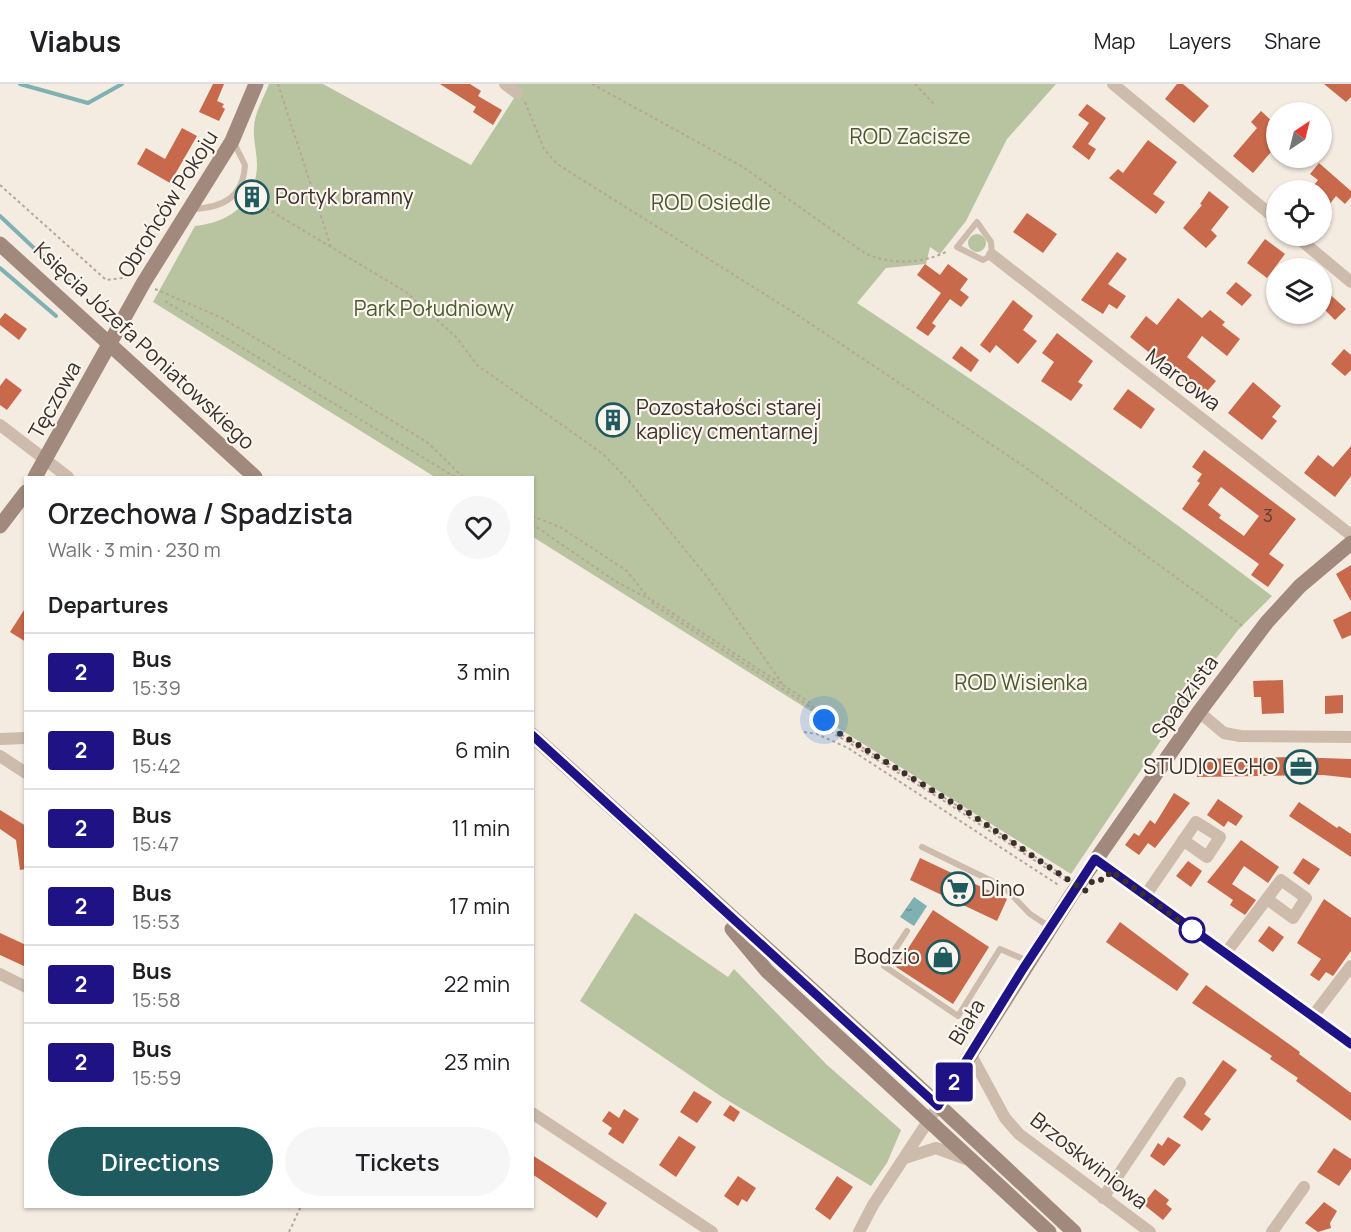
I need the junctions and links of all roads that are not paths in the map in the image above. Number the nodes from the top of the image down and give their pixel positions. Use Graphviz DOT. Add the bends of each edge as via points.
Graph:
graph roads {
  1 [pos="255,84"];
  2 [pos="505,84"];
  3 [pos="1113,84"];
  4 [pos="517,93"];
  5 [pos="232,141"];
  6 [pos="192,209"];
  7 [pos="1266,211"];
  8 [pos="2,242"];
  9 [pos="1308,246"];
  10 [pos="992,255"];
  11 [pos="1351,282"];
  12 [pos="109,343"];
  13 [pos="0,425"];
  14 [pos="46,459"];
  15 [pos="36,476"];
  16 [pos="67,476"];
  17 [pos="254,476"];
  18 [pos="24,495"];
  19 [pos="0,526"];
  20 [pos="1351,535"];
  21 [pos="1351,543"];
  22 [pos="1199,712"];
  23 [pos="534,737"];
  24 [pos="1351,737"];
  25 [pos="24,738"];
  26 [pos="0,740"];
  27 [pos="0,756"];
  28 [pos="24,772"];
  29 [pos="1183,840"];
  30 [pos="922,847"];
  31 [pos="1095,859"];
  32 [pos="1073,888"];
  33 [pos="700,889"];
  34 [pos="1145,896"];
  35 [pos="1267,899"];
  36 [pos="1050,927"];
  37 [pos="907,931"];
  38 [pos="1225,954"];
  39 [pos="1028,961"];
  40 [pos="1351,966"];
  41 [pos="0,974"];
  42 [pos="24,986"];
  43 [pos="1313,1016"];
  44 [pos="1351,1044"];
  45 [pos="971,1055"];
  46 [pos="1180,1083"];
  47 [pos="938,1106"];
  48 [pos="534,1114"];
  49 [pos="930,1120"];
  50 [pos="905,1158"];
  51 [pos="973,1162"];
  52 [pos="1304,1187"];
  53 [pos="1103,1198"];
  54 [pos="712,1232"];
  55 [pos="858,1232"];
  56 [pos="1049,1232"];
  57 [pos="1074,1232"];
  58 [pos="1150,1232"];
  59 [pos="1272,1232"];
  1 -- 5 [label="main road, Obrońców Pokoju"];
  2 -- 4 [label="street"];
  3 -- 7 [label="street"];
  5 -- 6 [label="main road, Obrońców Pokoju"];
  5 -- 6 [label="lane" via="245,165 240,187 220,206"];
  6 -- 12 [label="main road, Obrońców Pokoju"];
  8 -- 12 [label="main road, Księcia Józefa Poniatowskiego"];
  9 -- 11 [label="street"];
  10 -- 10 [label="lane" via="983,260 957,247 977,222 991,243"];
  10 -- 20 [label="street, Marcowa"];
  12 -- 14 [label="main road, Tęczowa"];
  12 -- 17 [label="main road, Księcia Józefa Poniatowskiego"];
  13 -- 14 [label="street"];
  14 -- 15 [label="main road, Tęczowa"];
  14 -- 16 [label="street"];
  18 -- 19 [label="main road"];
  21 -- 22 [label="main road, Spadzista" via="1300,586 1256,636"];
  22 -- 24 [label="street" via="1224,733 1239,736"];
  22 -- 31 [label="main road, Spadzista"];
  23 -- 33 [label="main road"];
  25 -- 26 [label="street"];
  27 -- 28 [label="street"];
  29 -- 34 [label="street"];
  30 -- 36 [label="lane" via="1004,887 1030,914"];
  31 -- 32 [label="main road, Spadzista"];
  31 -- 34 [label="street"];
  32 -- 36 [label="main road, Biała"];
  33 -- 47 [label="main road"];
  33 -- 49 [label="main road" via="767,972"];
  34 -- 38 [label="street"];
  35 -- 38 [label="street"];
  36 -- 39 [label="main road, Biała"];
  37 -- 39 [label="lane" via="884,966 957,1016 1000,949"];
  38 -- 43 [label="street"];
  39 -- 45 [label="main road, Biała"];
  40 -- 43 [label="street"];
  41 -- 42 [label="street"];
  43 -- 44 [label="street"];
  45 -- 47 [label="main road, Biała"];
  45 -- 53 [label="street, Brzoskwiniowa" via="999,1108 1019,1134"];
  46 -- 53 [label="street"];
  47 -- 49 [label="street, Biała"];
  47 -- 57 [label="main road"];
  48 -- 54 [label="street"];
  49 -- 50 [label="street, Biała"];
  49 -- 51 [label="main road"];
  50 -- 51 [label="street" via="936,1148"];
  50 -- 55 [label="street, Biała"];
  51 -- 56 [label="main road"];
  52 -- 59 [label="street"];
  53 -- 58 [label="street, Brzoskwiniowa"];
}
